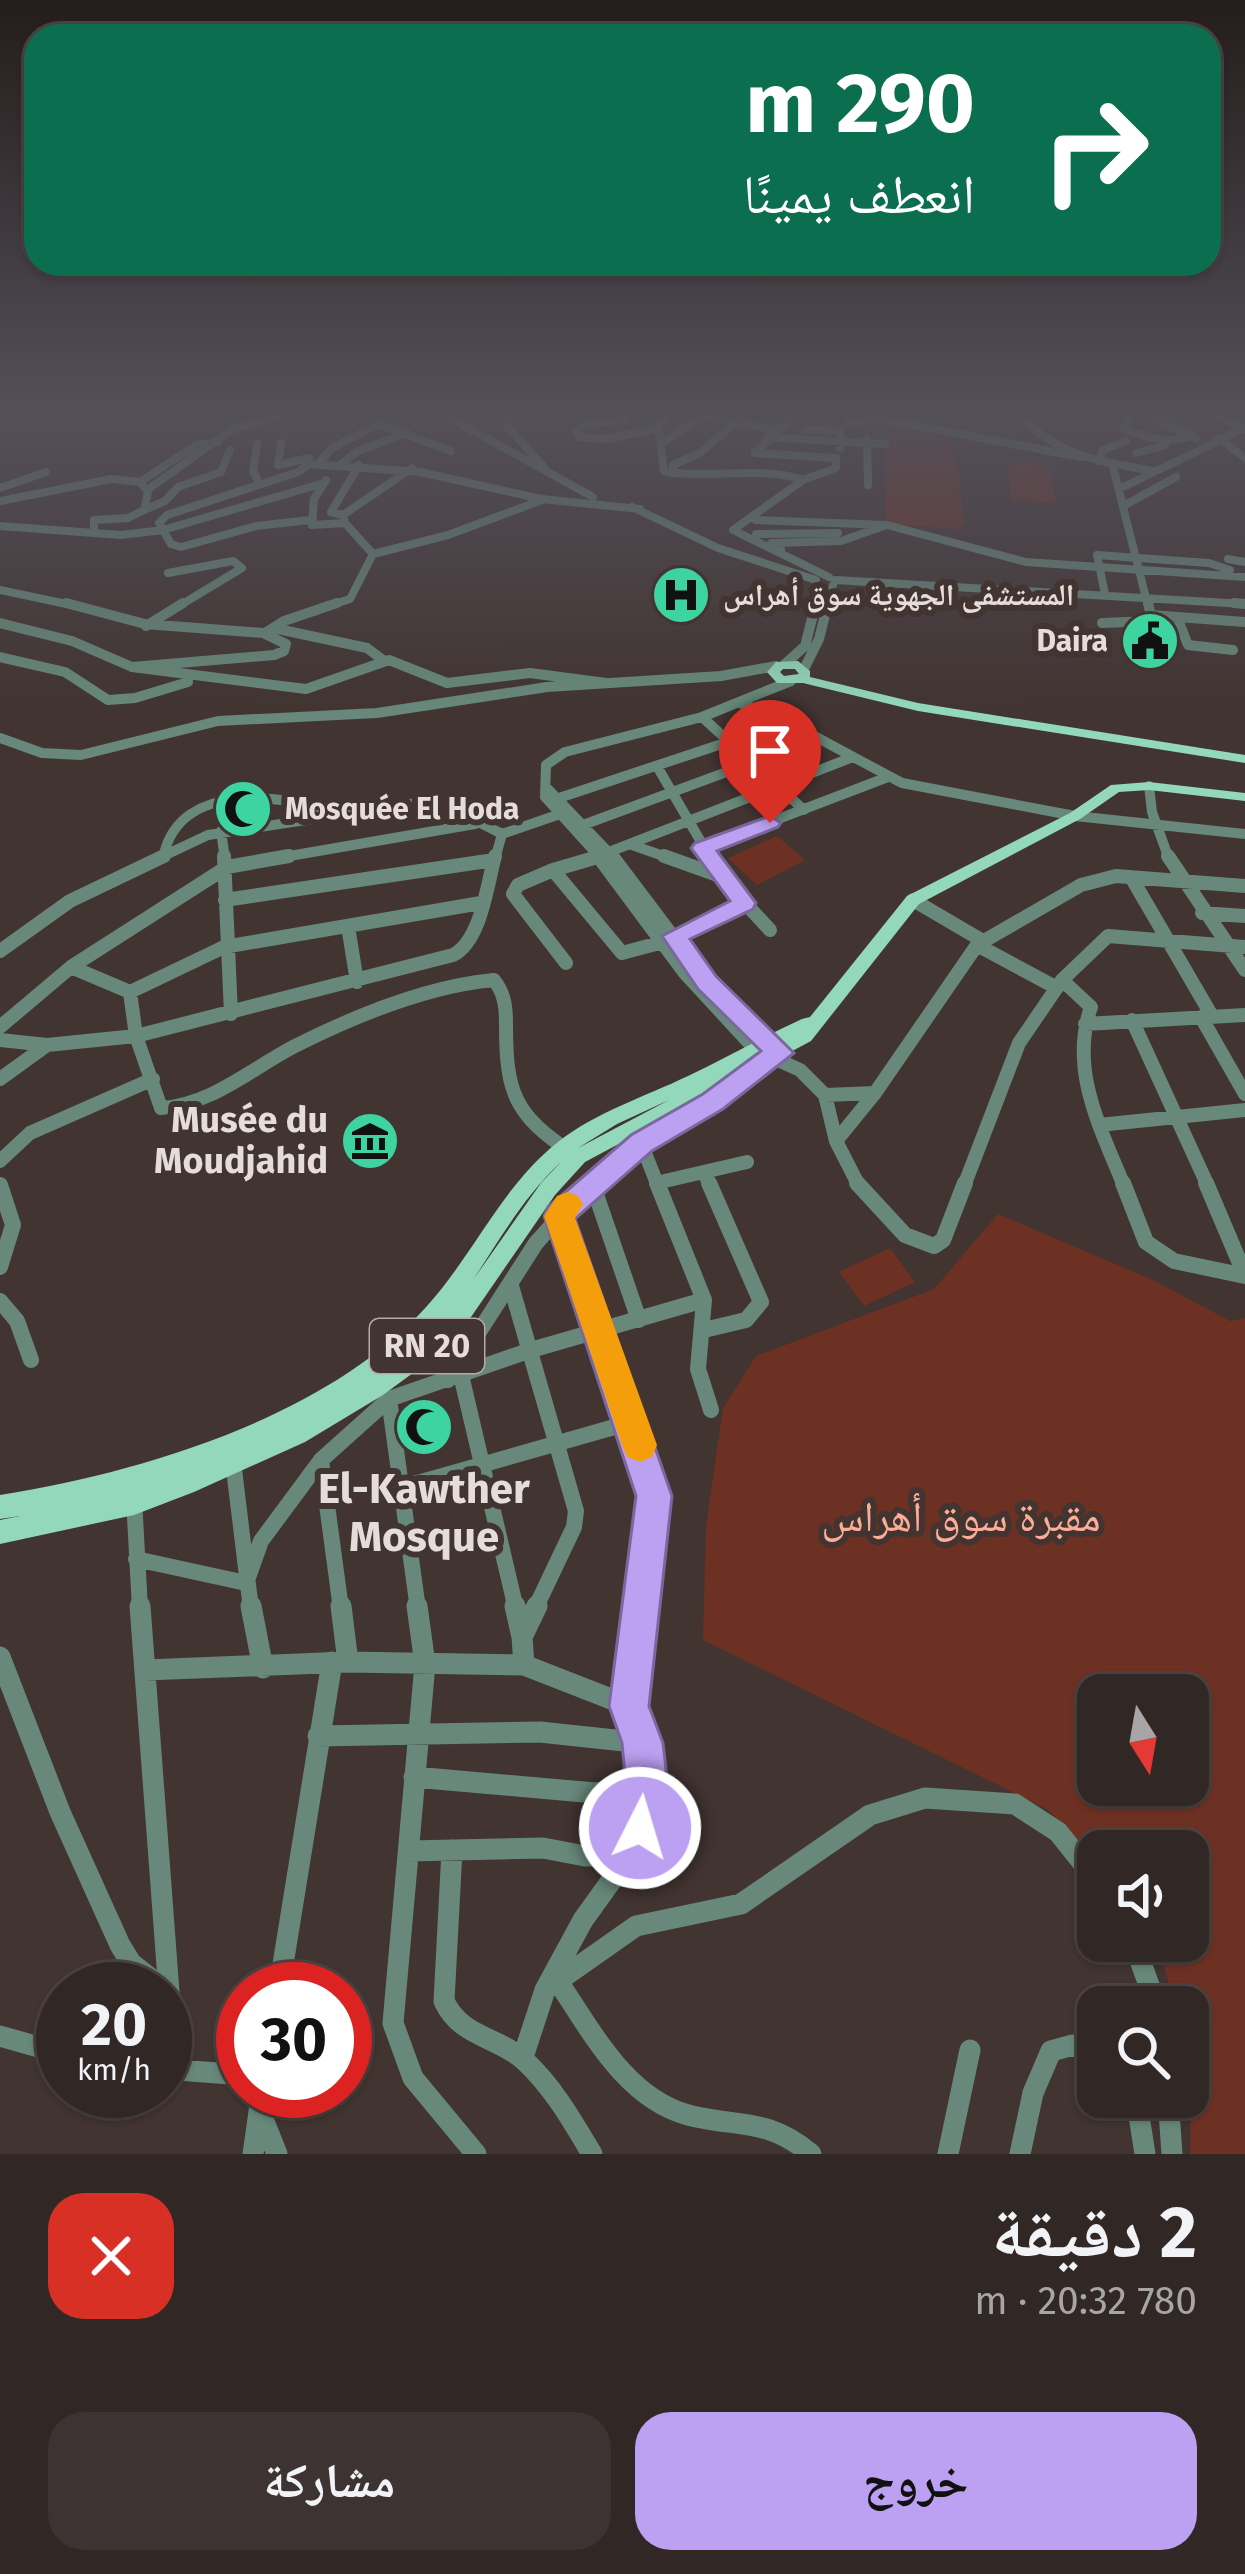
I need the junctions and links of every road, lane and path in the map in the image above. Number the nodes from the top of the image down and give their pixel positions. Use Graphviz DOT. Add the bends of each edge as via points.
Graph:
graph roads {
  1 [pos="144,510"];
  2 [pos="182,510"];
  3 [pos="235,510"];
  4 [pos="313,510"];
  5 [pos="327,510"];
  6 [pos="332,510"];
  7 [pos="355,510"];
  8 [pos="516,510"];
  9 [pos="641,510"];
  10 [pos="761,510"];
  11 [pos="762,510"];
  12 [pos="1126,510"];
  13 [pos="311,515"];
  14 [pos="344,519"];
  15 [pos="756,520"];
  16 [pos="886,525"];
  17 [pos="0,526"];
  18 [pos="163,530"];
  19 [pos="94,532"];
  20 [pos="756,534"];
  21 [pos="867,534"];
  22 [pos="771,543"];
  23 [pos="373,554"];
  24 [pos="1137,557"];
  25 [pos="1228,560"];
  26 [pos="1245,562"];
  27 [pos="806,564"];
  28 [pos="1099,566"];
  29 [pos="1140,569"];
  30 [pos="168,573"];
  31 [pos="1202,578"];
  32 [pos="1245,579"];
  33 [pos="827,582"];
  34 [pos="0,590"];
  35 [pos="1105,594"];
  36 [pos="1149,597"];
  37 [pos="1212,602"];
  38 [pos="1245,604"];
  39 [pos="1151,615"];
  40 [pos="1177,617"];
  41 [pos="1245,622"];
  42 [pos="0,623"];
  43 [pos="1102,623"];
  44 [pos="146,626"];
  45 [pos="269,630"];
  46 [pos="1233,650"];
  47 [pos="0,657"];
  48 [pos="383,660"];
  49 [pos="132,667"];
  50 [pos="790,673"];
  51 [pos="735,679"];
  52 [pos="205,680"];
  53 [pos="608,685"];
  54 [pos="746,700"];
  55 [pos="702,717"];
  56 [pos="788,722"];
  57 [pos="0,738"];
  58 [pos="819,738"];
  59 [pos="728,742"];
  60 [pos="1245,755"];
  61 [pos="853,757"];
  62 [pos="754,764"];
  63 [pos="658,768"];
  64 [pos="888,777"];
  65 [pos="777,786"];
  66 [pos="1149,786"];
  67 [pos="672,793"];
  68 [pos="1245,796"];
  69 [pos="560,806"];
  70 [pos="804,810"];
  71 [pos="337,814"];
  72 [pos="1075,816"];
  73 [pos="688,819"];
  74 [pos="475,824"];
  75 [pos="583,825"];
  76 [pos="1156,827"];
  77 [pos="221,831"];
  78 [pos="502,834"];
  79 [pos="1245,834"];
  80 [pos="629,844"];
  81 [pos="703,848"];
  82 [pos="164,854"];
  83 [pos="605,855"];
  84 [pos="494,860"];
  85 [pos="227,867"];
  86 [pos="554,870"];
  87 [pos="721,877"];
  88 [pos="1130,877"];
  89 [pos="1180,880"];
  90 [pos="1245,886"];
  91 [pos="225,900"];
  92 [pos="914,901"];
  93 [pos="481,903"];
  94 [pos="744,903"];
  95 [pos="1202,914"];
  96 [pos="1245,916"];
  97 [pos="348,926"];
  98 [pos="770,930"];
  99 [pos="669,939"];
  100 [pos="1166,939"];
  101 [pos="980,943"];
  102 [pos="1229,946"];
  103 [pos="224,947"];
  104 [pos="1245,947"];
  105 [pos="0,951"];
  106 [pos="566,963"];
  107 [pos="71,967"];
  108 [pos="1245,970"];
  109 [pos="357,982"];
  110 [pos="1060,984"];
  111 [pos="130,992"];
  112 [pos="231,1015"];
  113 [pos="1245,1016"];
  114 [pos="1206,1017"];
  115 [pos="1132,1020"];
  116 [pos="1085,1024"];
  117 [pos="0,1027"];
  118 [pos="136,1036"];
  119 [pos="0,1040"];
  120 [pos="47,1045"];
  121 [pos="769,1056"];
  122 [pos="0,1079"];
  123 [pos="153,1079"];
  124 [pos="875,1093"];
  125 [pos="1245,1094"];
  126 [pos="825,1095"];
  127 [pos="1245,1110"];
  128 [pos="1179,1118"];
  129 [pos="1100,1125"];
  130 [pos="836,1141"];
  131 [pos="641,1143"];
  132 [pos="571,1152"];
  133 [pos="0,1161"];
  134 [pos="747,1162"];
  135 [pos="704,1172"];
  136 [pos="656,1183"];
  137 [pos="592,1184"];
  138 [pos="0,1185"];
  139 [pos="559,1216"];
  140 [pos="0,1267"];
  141 [pos="1245,1276"];
  142 [pos="512,1286"];
  143 [pos="0,1300"];
  144 [pos="704,1300"];
  145 [pos="638,1320"];
  146 [pos="601,1329"];
  147 [pos="704,1330"];
  148 [pos="531,1350"];
  149 [pos="31,1360"];
  150 [pos="455,1378"];
  151 [pos="389,1400"];
  152 [pos="711,1410"];
  153 [pos="632,1422"];
  154 [pos="560,1444"];
  155 [pos="321,1460"];
  156 [pos="233,1461"];
  157 [pos="486,1466"];
  158 [pos="134,1479"];
  159 [pos="400,1488"];
  160 [pos="134,1503"];
  161 [pos="0,1507"];
  162 [pos="0,1532"];
  163 [pos="136,1559"];
  164 [pos="245,1583"];
  165 [pos="522,1637"];
  166 [pos="0,1657"];
  167 [pos="340,1662"];
  168 [pos="425,1664"];
  169 [pos="524,1665"];
  170 [pos="263,1668"];
  171 [pos="145,1670"];
  172 [pos="629,1706"];
  173 [pos="419,1732"];
  174 [pos="318,1736"];
  175 [pos="643,1743"];
  176 [pos="414,1777"];
  177 [pos="647,1786"];
  178 [pos="452,1850"];
  179 [pos="409,1851"];
  180 [pos="629,1856"];
  181 [pos="1077,1856"];
  182 [pos="130,1962"];
  183 [pos="164,1962"];
  184 [pos="283,1962"];
  185 [pos="552,1986"];
  186 [pos="0,2036"];
  187 [pos="36,2046"];
  188 [pos="1077,2047"];
  189 [pos="970,2050"];
  190 [pos="523,2057"];
  191 [pos="258,2118"];
  192 [pos="266,2118"];
  193 [pos="1139,2118"];
  194 [pos="1169,2118"];
  195 [pos="253,2154"];
  196 [pos="277,2154"];
  197 [pos="476,2154"];
  198 [pos="592,2154"];
  199 [pos="812,2154"];
  200 [pos="948,2154"];
  201 [pos="1020,2154"];
  202 [pos="1145,2154"];
  203 [pos="1172,2154"];
  1 -- 19 [label="street" via="94,520"];
  2 -- 18 [label="street" via="159,523"];
  3 -- 18 [label="street"];
  4 -- 13 [label="street"];
  5 -- 13 [label="street"];
  6 -- 14 [label="street"];
  7 -- 14 [label="street"];
  8 -- 23 [label="street"];
  9 -- 33 [label="street" via="718,548"];
  10 -- 27 [label="street" via="734,532"];
  11 -- 15 [label="street"];
  12 -- 24 [label="street"];
  13 -- 14 [label="street" via="314,525"];
  13 -- 18 [label="street" via="181,547"];
  14 -- 23 [label="street"];
  15 -- 16 [label="street"];
  15 -- 20 [label="street"];
  16 -- 21 [label="street"];
  16 -- 28 [label="street" via="1017,560"];
  17 -- 19 [label="street"];
  18 -- 19 [label="street"];
  20 -- 21 [label="street"];
  20 -- 22 [label="street"];
  21 -- 22 [label="street"];
  22 -- 27 [label="street"];
  23 -- 45 [label="street" via="350,599"];
  24 -- 28 [label="street" via="1096,555"];
  24 -- 29 [label="street"];
  24 -- 32 [label="street" via="1208,563"];
  25 -- 26 [label="street"];
  27 -- 33 [label="street"];
  28 -- 29 [label="street"];
  28 -- 35 [label="street"];
  29 -- 31 [label="street"];
  29 -- 36 [label="street"];
  30 -- 44 [label="street" via="235,560 242,568"];
  31 -- 32 [label="street"];
  31 -- 37 [label="street"];
  33 -- 35 [label="street"];
  33 -- 50 [label="street"];
  33 -- 50 [label="street" via="819,639"];
  34 -- 44 [label="street"];
  35 -- 36 [label="street"];
  36 -- 37 [label="street"];
  36 -- 39 [label="street"];
  37 -- 38 [label="street"];
  39 -- 40 [label="street"];
  39 -- 43 [label="street" via="1144,625"];
  40 -- 41 [label="street"];
  40 -- 46 [label="street" via="1188,645"];
  42 -- 49 [label="street"];
  44 -- 45 [label="street"];
  45 -- 48 [label="street" via="352,643"];
  45 -- 49 [label="street" via="284,651"];
  47 -- 52 [label="street" via="65,672 108,700"];
  48 -- 52 [label="street" via="306,689"];
  48 -- 53 [label="street" via="447,683 530,673"];
  49 -- 52 [label="street"];
  50 -- 51 [label="street"];
  50 -- 53 [label="street"];
  50 -- 54 [label="street"];
  50 -- 60 [label="main road" via="932,710"];
  51 -- 53 [label="street"];
  51 -- 54 [label="street" via="751,688"];
  53 -- 57 [label="street" via="340,717 218,721 95,753 42,753"];
  54 -- 55 [label="street"];
  54 -- 56 [label="street"];
  55 -- 59 [label="street"];
  55 -- 69 [label="street" via="565,752 547,765 542,784"];
  56 -- 58 [label="street"];
  56 -- 59 [label="street"];
  58 -- 61 [label="street"];
  58 -- 62 [label="street"];
  59 -- 62 [label="street"];
  59 -- 63 [label="street"];
  61 -- 64 [label="street"];
  61 -- 65 [label="street"];
  62 -- 65 [label="street"];
  62 -- 67 [label="street"];
  63 -- 67 [label="street"];
  63 -- 69 [label="street"];
  64 -- 70 [label="street"];
  64 -- 72 [label="street"];
  65 -- 70 [label="street"];
  65 -- 73 [label="street"];
  66 -- 68 [label="main road, RN 20"];
  66 -- 72 [label="main road, RN 20" via="1111,789"];
  66 -- 76 [label="street"];
  67 -- 73 [label="street"];
  67 -- 75 [label="street"];
  69 -- 75 [label="street"];
  69 -- 78 [label="street"];
  69 -- 83 [label="street"];
  70 -- 81 [label="street"];
  71 -- 74 [label="street" via="436,800"];
  71 -- 77 [label="street"];
  71 -- 82 [label="street" via="283,796 224,798 169,832"];
  72 -- 76 [label="street"];
  72 -- 92 [label="main road, RN 20"];
  73 -- 80 [label="street"];
  73 -- 81 [label="street"];
  74 -- 78 [label="street"];
  74 -- 85 [label="street"];
  75 -- 83 [label="street"];
  76 -- 79 [label="street"];
  76 -- 89 [label="street"];
  77 -- 82 [label="street"];
  77 -- 85 [label="street"];
  78 -- 84 [label="street"];
  80 -- 83 [label="street"];
  80 -- 87 [label="street"];
  81 -- 87 [label="street"];
  82 -- 105 [label="street" via="70,901"];
  83 -- 86 [label="street"];
  83 -- 99 [label="street"];
  84 -- 91 [label="street"];
  84 -- 93 [label="street"];
  85 -- 91 [label="street"];
  85 -- 107 [label="street"];
  86 -- 99 [label="street" via="619,951"];
  86 -- 106 [label="street" via="513,894"];
  87 -- 94 [label="street"];
  88 -- 89 [label="street"];
  88 -- 100 [label="street"];
  88 -- 101 [label="street" via="1081,885"];
  89 -- 90 [label="street"];
  89 -- 95 [label="street"];
  91 -- 103 [label="street"];
  92 -- 101 [label="street"];
  92 -- 121 [label="main road, RN 20" via="805,1036"];
  93 -- 97 [label="street"];
  93 -- 109 [label="street" via="463,950"];
  94 -- 98 [label="street"];
  94 -- 99 [label="street"];
  95 -- 96 [label="street"];
  95 -- 102 [label="street"];
  97 -- 103 [label="street"];
  97 -- 109 [label="street"];
  99 -- 121 [label="street"];
  100 -- 102 [label="street"];
  100 -- 110 [label="street" via="1103,937"];
  100 -- 114 [label="street"];
  101 -- 110 [label="street"];
  101 -- 124 [label="street"];
  102 -- 104 [label="street"];
  102 -- 108 [label="street"];
  103 -- 111 [label="street"];
  103 -- 112 [label="street"];
  107 -- 111 [label="street"];
  107 -- 117 [label="street"];
  109 -- 112 [label="street"];
  110 -- 116 [label="street" via="1090,1004"];
  110 -- 130 [label="street" via="1019,1042 944,1240 911,1242 851,1177"];
  111 -- 118 [label="street"];
  112 -- 118 [label="street"];
  113 -- 114 [label="street"];
  114 -- 115 [label="street"];
  114 -- 125 [label="street"];
  115 -- 116 [label="street"];
  115 -- 128 [label="street"];
  116 -- 129 [label="street" via="1085,1089"];
  118 -- 120 [label="street"];
  118 -- 123 [label="street"];
  119 -- 120 [label="street"];
  120 -- 122 [label="street"];
  121 -- 126 [label="street" via="800,1070"];
  121 -- 131 [label="street"];
  121 -- 132 [label="main road, RN 20"];
  123 -- 132 [label="street" via="161,1108 176,1108 302,1043 494,980 505,994 509,1089 545,1136"];
  123 -- 133 [label="street" via="30,1133"];
  124 -- 126 [label="street"];
  124 -- 130 [label="street"];
  126 -- 130 [label="street"];
  127 -- 128 [label="street"];
  128 -- 129 [label="street"];
  128 -- 141 [label="street"];
  129 -- 141 [label="street" via="1152,1248 1174,1261"];
  131 -- 136 [label="street"];
  131 -- 137 [label="street"];
  132 -- 156 [label="main road, RN 20" via="480,1290 409,1363 297,1434"];
  132 -- 158 [label="main road, RN 20" via="533,1178 448,1298 404,1343 294,1411"];
  134 -- 135 [label="street"];
  135 -- 136 [label="street"];
  135 -- 147 [label="street" via="760,1301 747,1320"];
  136 -- 144 [label="street"];
  137 -- 139 [label="street"];
  137 -- 145 [label="street"];
  138 -- 140 [label="street" via="13,1226"];
  139 -- 142 [label="street"];
  139 -- 146 [label="street"];
  142 -- 148 [label="street"];
  142 -- 150 [label="street"];
  143 -- 149 [label="street"];
  144 -- 145 [label="street"];
  144 -- 147 [label="street"];
  145 -- 146 [label="street"];
  146 -- 148 [label="street"];
  146 -- 153 [label="street"];
  147 -- 152 [label="street" via="698,1369"];
  148 -- 150 [label="street"];
  148 -- 154 [label="street"];
  150 -- 151 [label="street"];
  150 -- 157 [label="street"];
  151 -- 155 [label="street"];
  151 -- 159 [label="street"];
  153 -- 154 [label="street"];
  153 -- 172 [label="street" via="654,1496"];
  154 -- 157 [label="street"];
  154 -- 165 [label="street" via="576,1520"];
  155 -- 164 [label="street" via="261,1541"];
  155 -- 167 [label="street"];
  156 -- 160 [label="main road, RN 20"];
  156 -- 164 [label="street"];
  157 -- 159 [label="street"];
  157 -- 165 [label="street"];
  158 -- 160 [label="street"];
  158 -- 161 [label="main road, RN 20"];
  159 -- 168 [label="street"];
  160 -- 162 [label="main road, RN 20"];
  160 -- 163 [label="street"];
  163 -- 164 [label="street"];
  163 -- 171 [label="street"];
  164 -- 170 [label="street"];
  165 -- 169 [label="street"];
  166 -- 182 [label="street"];
  167 -- 168 [label="street"];
  167 -- 170 [label="street"];
  167 -- 174 [label="street"];
  168 -- 169 [label="street"];
  168 -- 173 [label="street"];
  169 -- 172 [label="street"];
  170 -- 171 [label="street"];
  171 -- 183 [label="street"];
  172 -- 175 [label="street"];
  173 -- 174 [label="street"];
  173 -- 175 [label="street"];
  173 -- 176 [label="street"];
  174 -- 184 [label="street"];
  175 -- 177 [label="street"];
  176 -- 177 [label="street" via="595,1793"];
  176 -- 179 [label="street"];
  177 -- 180 [label="street"];
  178 -- 179 [label="street"];
  178 -- 180 [label="street"];
  178 -- 190 [label="street" via="447,2013 466,2032"];
  179 -- 197 [label="street" via="396,2042 421,2095"];
  180 -- 185 [label="street" via="583,1920"];
  181 -- 185 [label="street" via="1058,1832 1015,1804 925,1798 870,1815 741,1904 635,1926"];
  185 -- 190 [label="street"];
  185 -- 199 [label="street" via="646,2094 685,2113 772,2126"];
  186 -- 187 [label="street"];
  188 -- 201 [label="street" via="1051,2051"];
  189 -- 200 [label="street"];
  190 -- 198 [label="street"];
  191 -- 195 [label="street"];
  192 -- 196 [label="street"];
  193 -- 202 [label="street"];
  194 -- 203 [label="street"];
}
